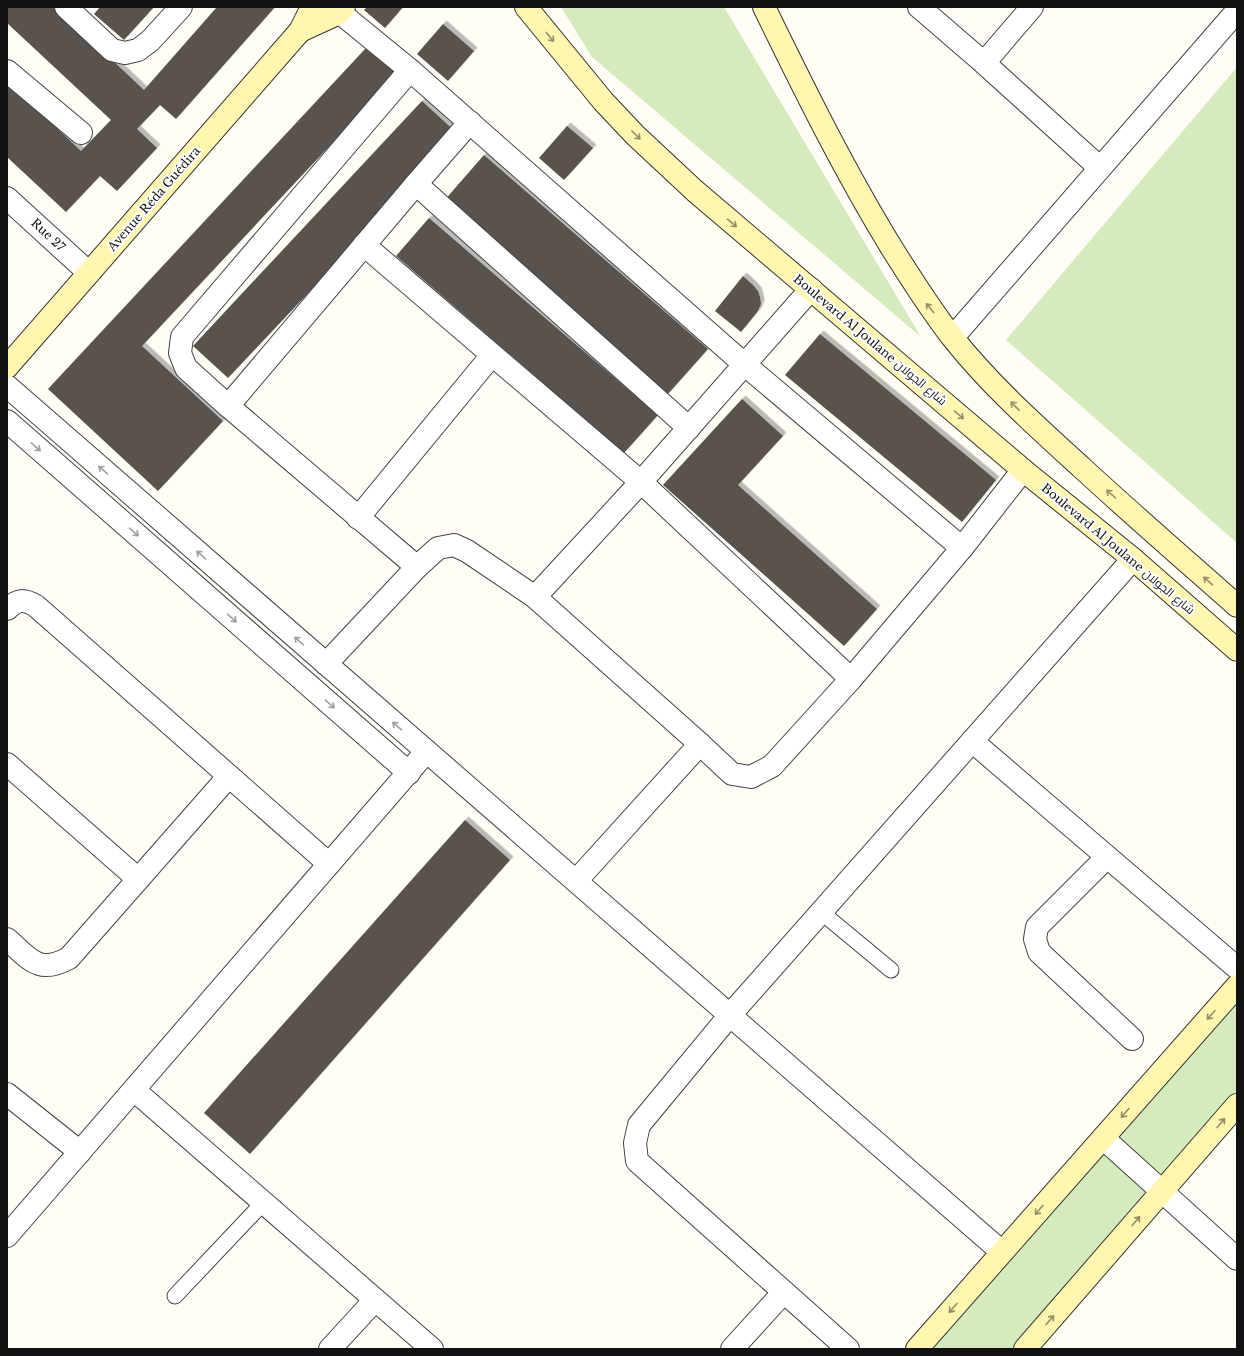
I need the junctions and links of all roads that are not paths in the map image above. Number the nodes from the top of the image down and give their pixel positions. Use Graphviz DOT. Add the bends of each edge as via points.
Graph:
graph roads {
  1 [pos="181,7"];
  2 [pos="312,7"];
  3 [pos="526,7"];
  4 [pos="764,7"];
  5 [pos="919,7"];
  6 [pos="1032,7"];
  7 [pos="71,8"];
  8 [pos="339,9"];
  9 [pos="1237,11"];
  10 [pos="300,31"];
  11 [pos="984,63"];
  12 [pos="410,70"];
  13 [pos="7,71"];
  14 [pos="470,122"];
  15 [pos="81,133"];
  16 [pos="1100,168"];
  17 [pos="416,184"];
  18 [pos="7,198"];
  19 [pos="364,245"];
  20 [pos="89,273"];
  21 [pos="811,289"];
  22 [pos="953,338"];
  23 [pos="492,355"];
  24 [pos="744,364"];
  25 [pos="7,367"];
  26 [pos="7,386"];
  27 [pos="228,406"];
  28 [pos="7,421"];
  29 [pos="689,428"];
  30 [pos="1023,470"];
  31 [pos="641,482"];
  32 [pos="358,518"];
  33 [pos="962,548"];
  34 [pos="1133,559"];
  35 [pos="417,567"];
  36 [pos="535,597"];
  37 [pos="1237,606"];
  38 [pos="7,608"];
  39 [pos="1237,650"];
  40 [pos="326,664"];
  41 [pos="851,680"];
  42 [pos="972,741"];
  43 [pos="700,744"];
  44 [pos="426,752"];
  45 [pos="7,764"];
  46 [pos="409,772"];
  47 [pos="229,776"];
  48 [pos="1108,857"];
  49 [pos="329,864"];
  50 [pos="138,879"];
  51 [pos="576,881"];
  52 [pos="821,912"];
  53 [pos="7,940"];
  54 [pos="1237,968"];
  55 [pos="891,970"];
  56 [pos="1237,986"];
  57 [pos="730,1015"];
  58 [pos="1132,1039"];
  59 [pos="134,1090"];
  60 [pos="7,1094"];
  61 [pos="1237,1105"];
  62 [pos="1103,1138"];
  63 [pos="80,1152"];
  64 [pos="1162,1191"];
  65 [pos="264,1203"];
  66 [pos="7,1236"];
  67 [pos="1002,1252"];
  68 [pos="1237,1258"];
  69 [pos="784,1292"];
  70 [pos="175,1296"];
  71 [pos="375,1300"];
  72 [pos="330,1349"];
  73 [pos="432,1349"];
  74 [pos="732,1349"];
  75 [pos="848,1349"];
  76 [pos="917,1349"];
  77 [pos="1025,1349"];
  1 -- 7 [label="street" via="150,41 138,50 125,54 112,50"];
  2 -- 10 [label="main road, Avenue Réda Guédira"];
  3 -- 21 [label="main road, Boulevard Al Joulane شارع الجولان, one-way" via="603,101 635,135 695,191"];
  22 -- 4 [label="main road, one-way" via="926,302 878,225 844,165"];
  5 -- 11 [label="street"];
  6 -- 11 [label="street"];
  8 -- 10 [label="main road, Avenue Réda Guédira"];
  8 -- 12 [label="street"];
  9 -- 16 [label="street"];
  10 -- 20 [label="main road, Avenue Réda Guédira"];
  11 -- 16 [label="street"];
  12 -- 14 [label="street"];
  12 -- 27 [label="street" via="182,338 180,352 186,368"];
  13 -- 15 [label="street"];
  14 -- 17 [label="street"];
  14 -- 24 [label="street"];
  16 -- 22 [label="street"];
  17 -- 19 [label="street"];
  17 -- 29 [label="street"];
  18 -- 20 [label="street, Rue 27"];
  19 -- 23 [label="street"];
  19 -- 27 [label="street"];
  20 -- 25 [label="main road, Avenue Réda Guédira"];
  21 -- 24 [label="street"];
  21 -- 30 [label="main road, Boulevard Al Joulane شارع الجولان, one-way"];
  37 -- 22 [label="main road, one-way" via="1034,424"];
  23 -- 31 [label="street"];
  23 -- 32 [label="street"];
  24 -- 29 [label="street"];
  24 -- 33 [label="street"];
  40 -- 26 [label="street, one-way"];
  27 -- 32 [label="street"];
  28 -- 46 [label="street, one-way"];
  29 -- 31 [label="street"];
  30 -- 33 [label="street"];
  30 -- 34 [label="main road, Boulevard Al Joulane شارع الجولان"];
  31 -- 36 [label="street"];
  31 -- 41 [label="street"];
  32 -- 35 [label="street"];
  33 -- 41 [label="street"];
  34 -- 39 [label="main road, Boulevard Al Joulane شارع الجولان"];
  34 -- 42 [label="street"];
  35 -- 36 [label="street" via="438,548 454,545"];
  35 -- 40 [label="street"];
  36 -- 43 [label="street"];
  38 -- 47 [label="street" via="18,602 27,601 36,606"];
  44 -- 40 [label="street, one-way"];
  41 -- 43 [label="street" via="772,766 751,777 732,774"];
  42 -- 48 [label="street"];
  42 -- 52 [label="street"];
  43 -- 51 [label="street"];
  44 -- 46 [label="street"];
  44 -- 51 [label="street"];
  45 -- 50 [label="street"];
  46 -- 49 [label="street"];
  47 -- 49 [label="street"];
  47 -- 50 [label="street"];
  48 -- 54 [label="street"];
  48 -- 58 [label="street" via="1037,927 1035,939 1039,952"];
  49 -- 59 [label="street"];
  50 -- 53 [label="street" via="69,958 58,964 35,964"];
  51 -- 57 [label="street"];
  52 -- 55 [label="lane"];
  52 -- 57 [label="street"];
  56 -- 62 [label="main road, one-way"];
  57 -- 67 [label="street"];
  57 -- 69 [label="street" via="639,1125 634,1143 637,1161"];
  59 -- 63 [label="street"];
  59 -- 65 [label="street"];
  60 -- 63 [label="street"];
  64 -- 61 [label="main road, one-way"];
  62 -- 64 [label="street"];
  62 -- 67 [label="main road, one-way"];
  63 -- 66 [label="street"];
  64 -- 68 [label="street"];
  77 -- 64 [label="main road, one-way"];
  65 -- 70 [label="lane"];
  65 -- 71 [label="street"];
  67 -- 76 [label="main road, one-way"];
  69 -- 74 [label="street"];
  69 -- 75 [label="street"];
  71 -- 72 [label="street"];
  71 -- 73 [label="street"];
}
